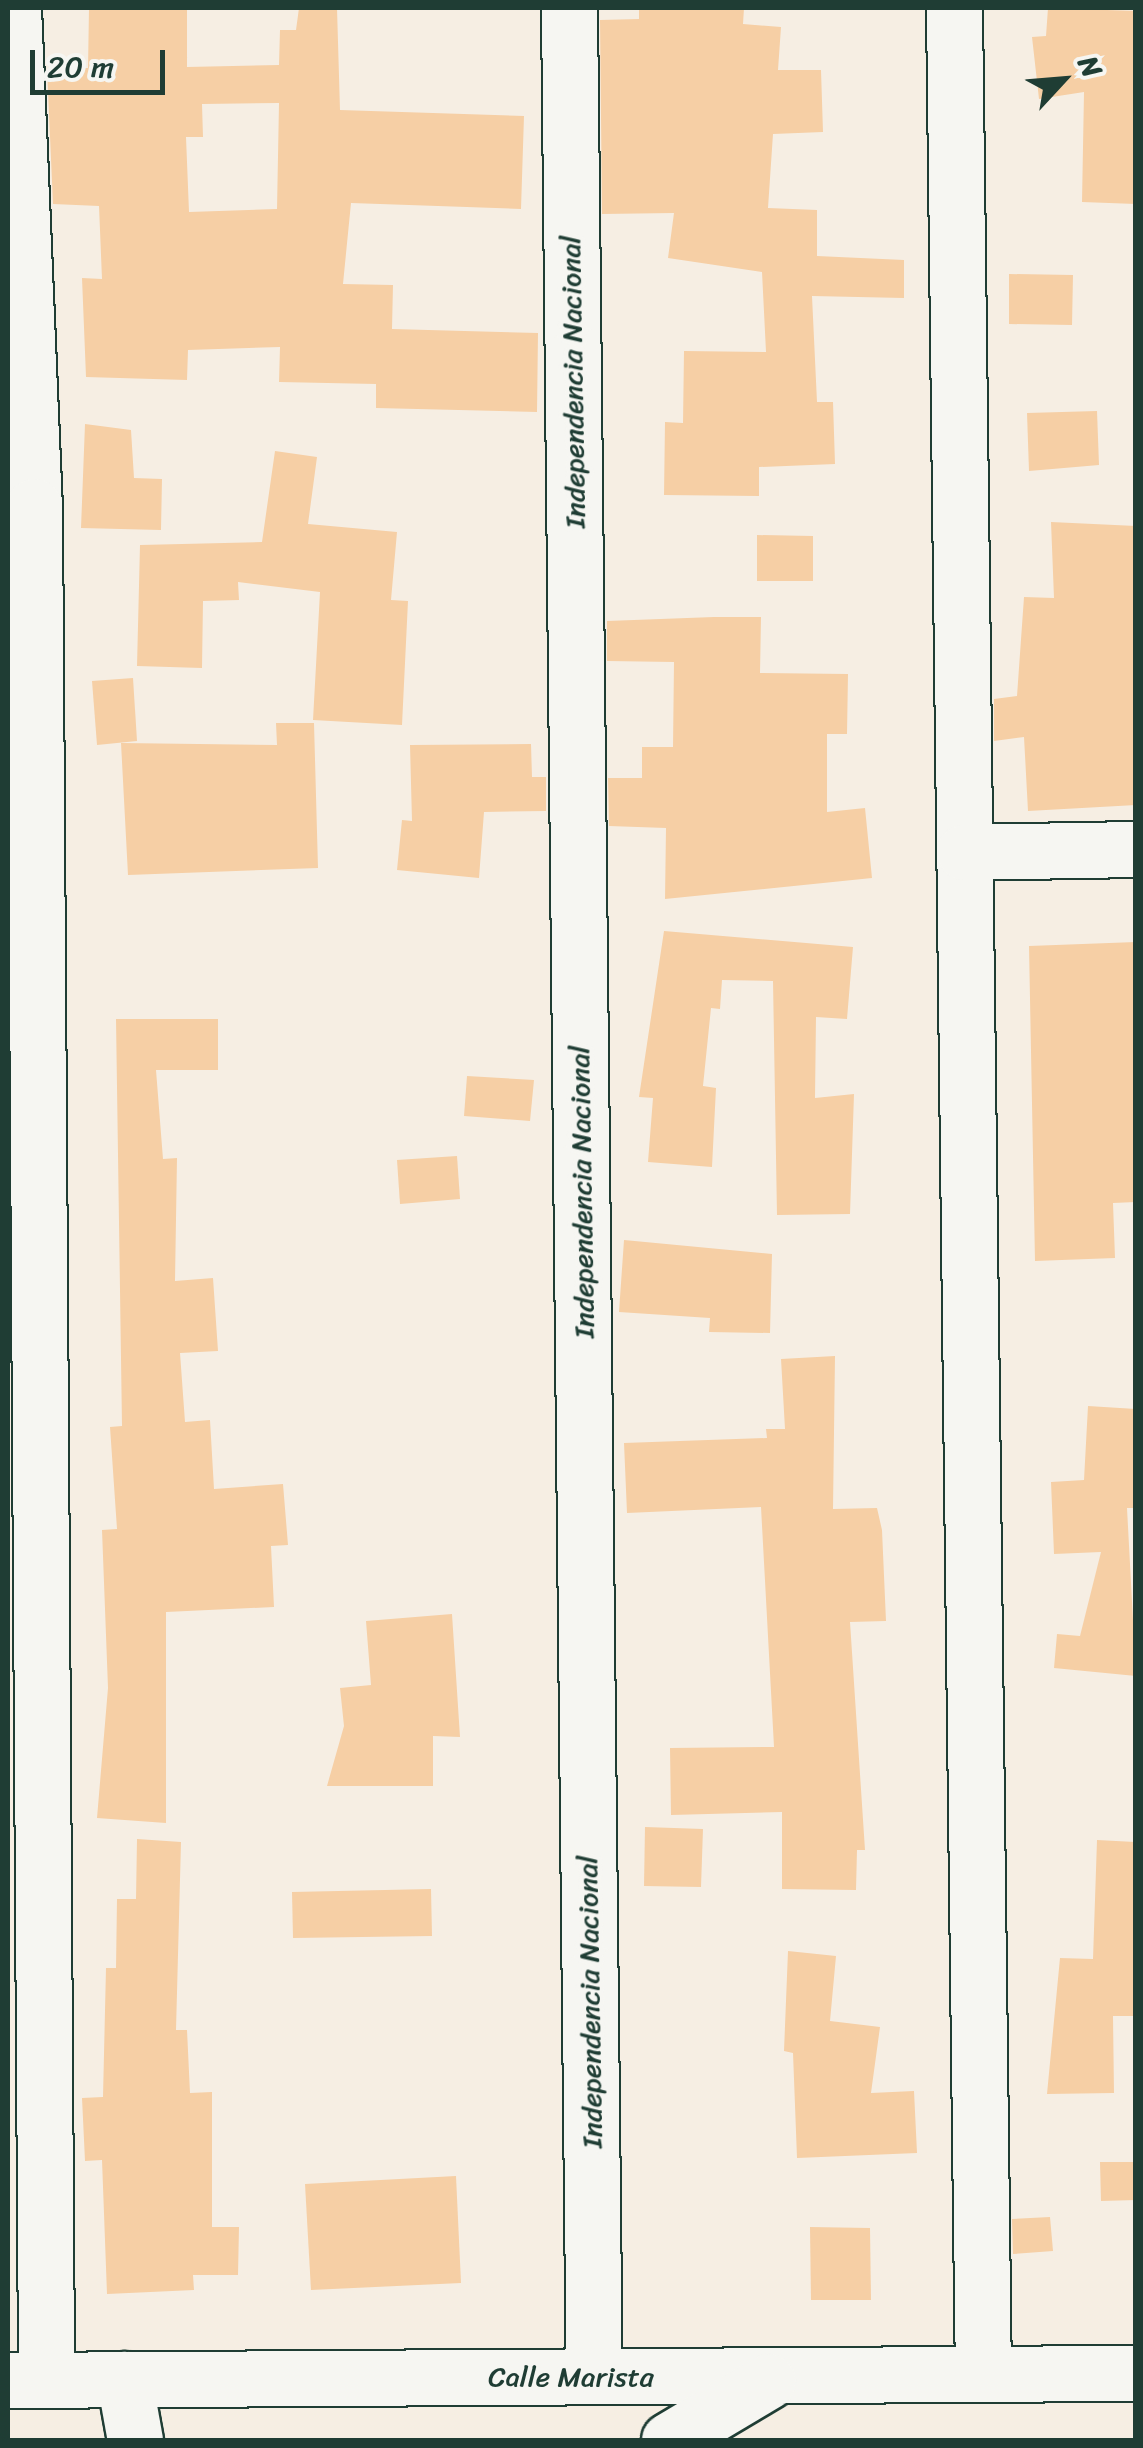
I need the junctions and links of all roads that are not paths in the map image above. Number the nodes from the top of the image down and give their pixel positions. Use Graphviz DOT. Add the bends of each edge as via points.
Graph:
graph roads {
  1 [pos="13,8"];
  2 [pos="570,8"];
  3 [pos="954,8"];
  4 [pos="1136,849"];
  5 [pos="964,852"];
  6 [pos="984,2374"];
  7 [pos="1136,2374"];
  8 [pos="594,2376"];
  9 [pos="780,2376"];
  10 [pos="124,2379"];
  11 [pos="27,2380"];
  12 [pos="135,2440"];
  13 [pos="669,2440"];
  1 -- 11 [label="street" via="34,506"];
  2 -- 8 [label="street, Independencia Nacional"];
  3 -- 5 [label="street"];
  4 -- 5 [label="street"];
  5 -- 6 [label="street"];
  6 -- 7 [label="street, Calle Marista"];
  6 -- 9 [label="street, Calle Marista"];
  8 -- 9 [label="street, Calle Marista"];
  8 -- 10 [label="street, Calle Marista"];
  9 -- 13 [label="street"];
  10 -- 11 [label="street, Calle Marista"];
  10 -- 12 [label="street"];
}
